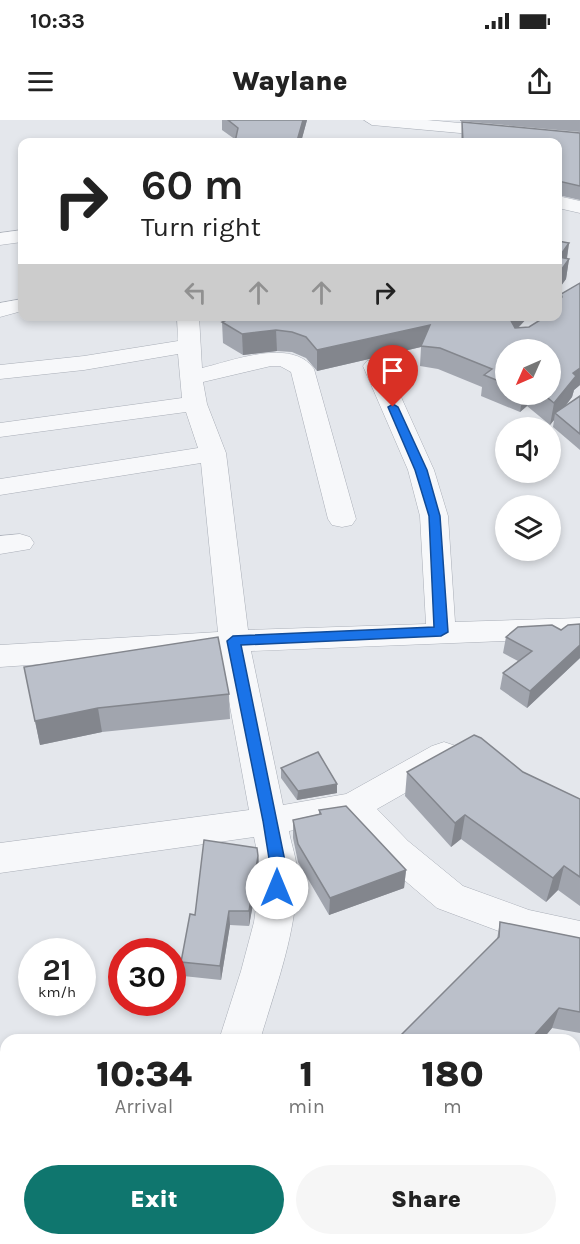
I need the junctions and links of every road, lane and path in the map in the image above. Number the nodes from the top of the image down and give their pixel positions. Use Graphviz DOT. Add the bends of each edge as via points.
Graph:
graph roads {
  1 [pos="372,120"];
  2 [pos="580,139"];
  3 [pos="562,202"];
  4 [pos="580,207"];
  5 [pos="18,237"];
  6 [pos="0,239"];
  7 [pos="18,306"];
  8 [pos="0,310"];
  9 [pos="188,321"];
  10 [pos="188,346"];
  11 [pos="375,366"];
  12 [pos="0,372"];
  13 [pos="193,391"];
  14 [pos="0,430"];
  15 [pos="213,453"];
  16 [pos="0,487"];
  17 [pos="342,519"];
  18 [pos="580,628"];
  19 [pos="441,632"];
  20 [pos="233,641"];
  21 [pos="0,656"];
  22 [pos="470,745"];
  23 [pos="353,806"];
  24 [pos="270,821"];
  25 [pos="0,858"];
  26 [pos="580,937"];
  27 [pos="240,1034"];
  1 -- 2 [label="street"];
  3 -- 4 [label="street"];
  5 -- 6 [label="street"];
  7 -- 8 [label="street"];
  9 -- 10 [label="street"];
  10 -- 12 [label="street"];
  10 -- 13 [label="street"];
  11 -- 19 [label="street" via="421,470 435,516"];
  13 -- 14 [label="street"];
  13 -- 15 [label="street"];
  13 -- 17 [label="street" via="271,359 287,360 302,369"];
  15 -- 16 [label="street"];
  15 -- 20 [label="street"];
  18 -- 19 [label="street"];
  19 -- 20 [label="street"];
  20 -- 21 [label="street"];
  20 -- 24 [label="street"];
  22 -- 23 [label="street" via="453,750"];
  23 -- 24 [label="street"];
  23 -- 26 [label="street" via="395,851 450,897 528,926"];
  24 -- 25 [label="street"];
  24 -- 27 [label="street" via="279,871 273,922"];
}
